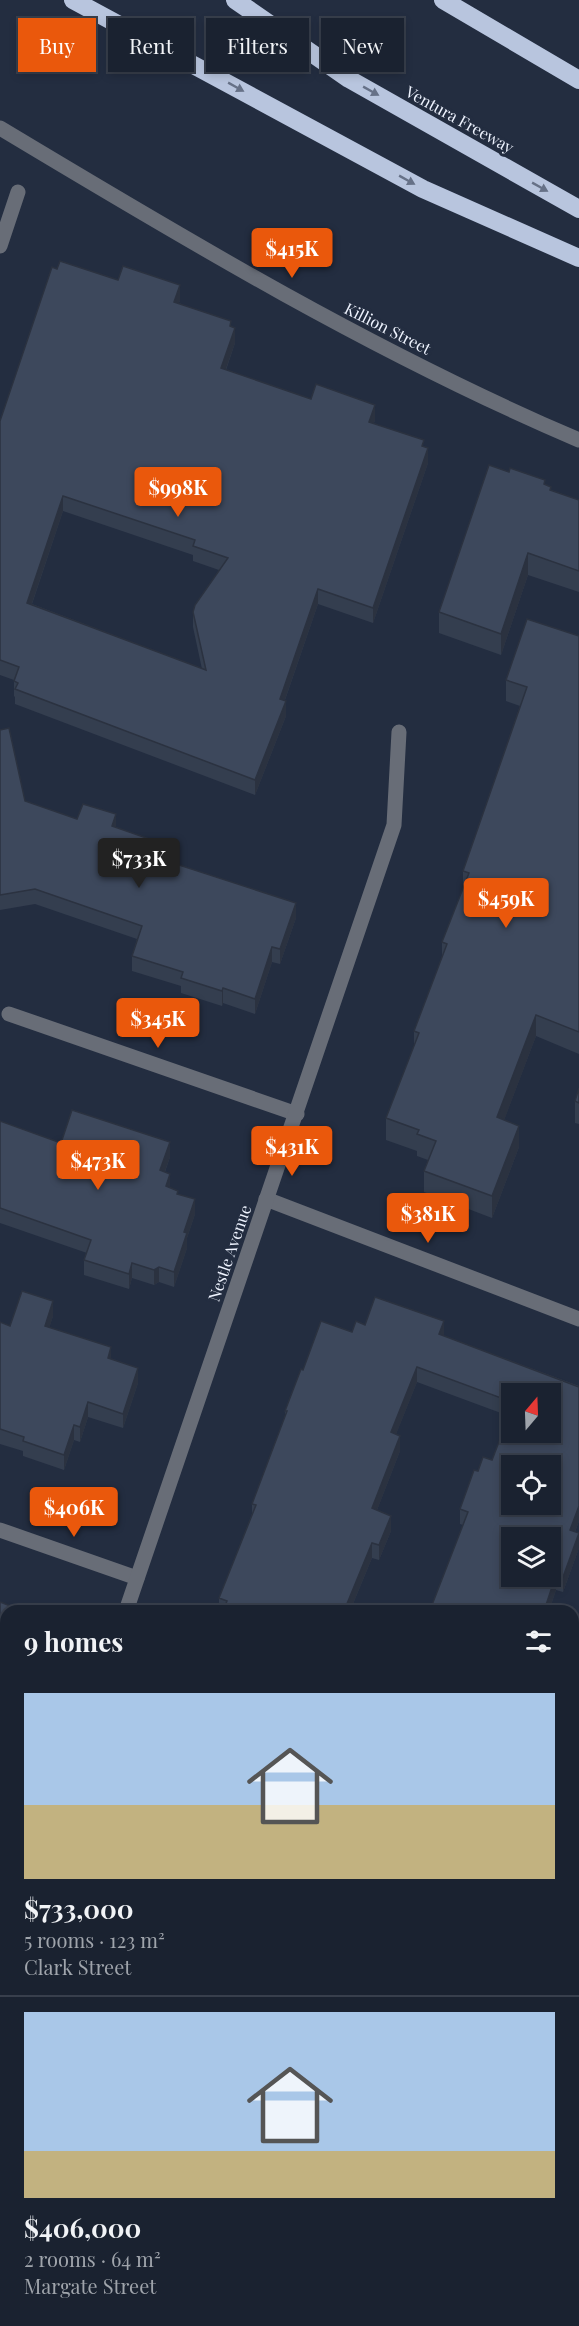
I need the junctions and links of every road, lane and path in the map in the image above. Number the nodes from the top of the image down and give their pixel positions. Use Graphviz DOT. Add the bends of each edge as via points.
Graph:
graph roads {
  1 [pos="73,0"];
  2 [pos="235,0"];
  3 [pos="443,0"];
  4 [pos="579,80"];
  5 [pos="0,128"];
  6 [pos="18,192"];
  7 [pos="579,209"];
  8 [pos="0,246"];
  9 [pos="579,258"];
  10 [pos="579,440"];
  11 [pos="399,732"];
  12 [pos="9,1014"];
  13 [pos="297,1114"];
  14 [pos="266,1199"];
  15 [pos="579,1320"];
  16 [pos="0,1530"];
  17 [pos="137,1578"];
  18 [pos="128,1605"];
  1 -- 9 [label="highway, one-way" via="423,189"];
  2 -- 7 [label="highway, Ventura Freeway, one-way" via="350,79"];
  3 -- 4 [label="highway"];
  5 -- 10 [label="street, Killion Street" via="204,250 363,337 507,409"];
  6 -- 8 [label="street"];
  11 -- 13 [label="street, Nestle Avenue" via="394,825"];
  12 -- 13 [label="street"];
  13 -- 14 [label="street, Nestle Avenue"];
  14 -- 15 [label="street"];
  14 -- 17 [label="street, Nestle Avenue"];
  16 -- 17 [label="street"];
  17 -- 18 [label="street, Nestle Avenue"];
}
